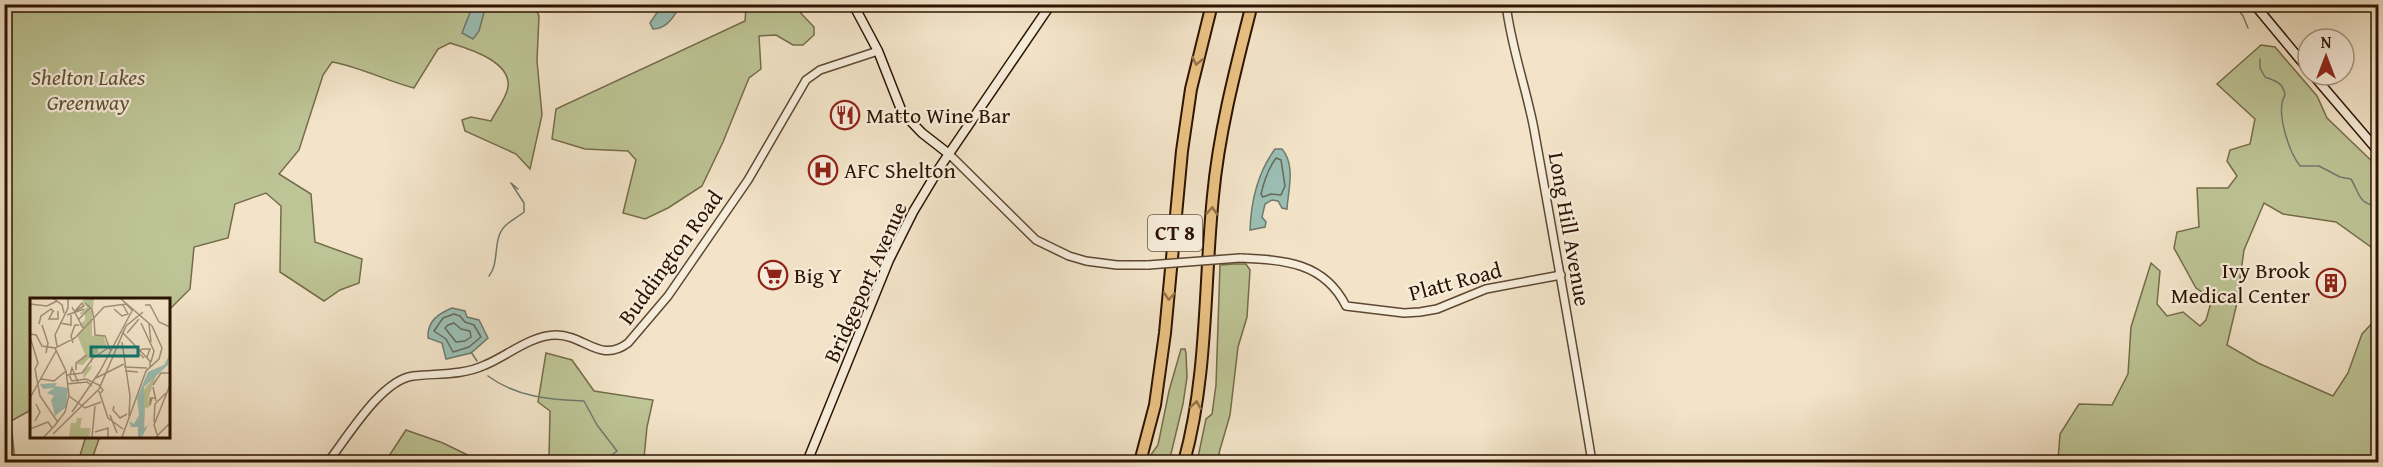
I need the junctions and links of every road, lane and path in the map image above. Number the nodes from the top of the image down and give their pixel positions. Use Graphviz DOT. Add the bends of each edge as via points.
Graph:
graph roads {
  1 [pos="853,4"];
  2 [pos="1051,4"];
  3 [pos="1212,4"];
  4 [pos="1252,4"];
  5 [pos="1506,4"];
  6 [pos="2254,4"];
  7 [pos="878,51"];
  8 [pos="2296,55"];
  9 [pos="2323,87"];
  10 [pos="2379,151"];
  11 [pos="949,154"];
  12 [pos="1561,275"];
  13 [pos="328,462"];
  14 [pos="807,462"];
  15 [pos="1140,462"];
  16 [pos="1184,462"];
  17 [pos="1592,462"];
  1 -- 7 [label="main road"];
  2 -- 11 [label="main road, Bridgeport Avenue"];
  3 -- 15 [label="highway, CT 8, one-way" via="1191,89 1166,333 1155,405"];
  16 -- 4 [label="highway, CT 8, one-way" via="1202,371 1213,195 1225,119"];
  5 -- 12 [label="street, Long Hill Avenue"];
  6 -- 8 [label="main road"];
  7 -- 11 [label="main road" via="902,111 922,134"];
  7 -- 13 [label="street, Buddington Road" via="820,70 806,80 748,180 668,297 620,349 606,352 554,335 464,372 411,376 398,381 379,397"];
  9 -- 10 [label="main road"];
  11 -- 12 [label="street, Platt Road, bridge" via="1036,240 1086,261 1148,265 1240,258 1269,260 1315,272 1336,286 1346,306 1404,313 1437,309 1486,289"];
  11 -- 14 [label="main road, Bridgeport Avenue" via="912,212 889,260"];
  12 -- 17 [label="street, Long Hill Avenue"];
}
